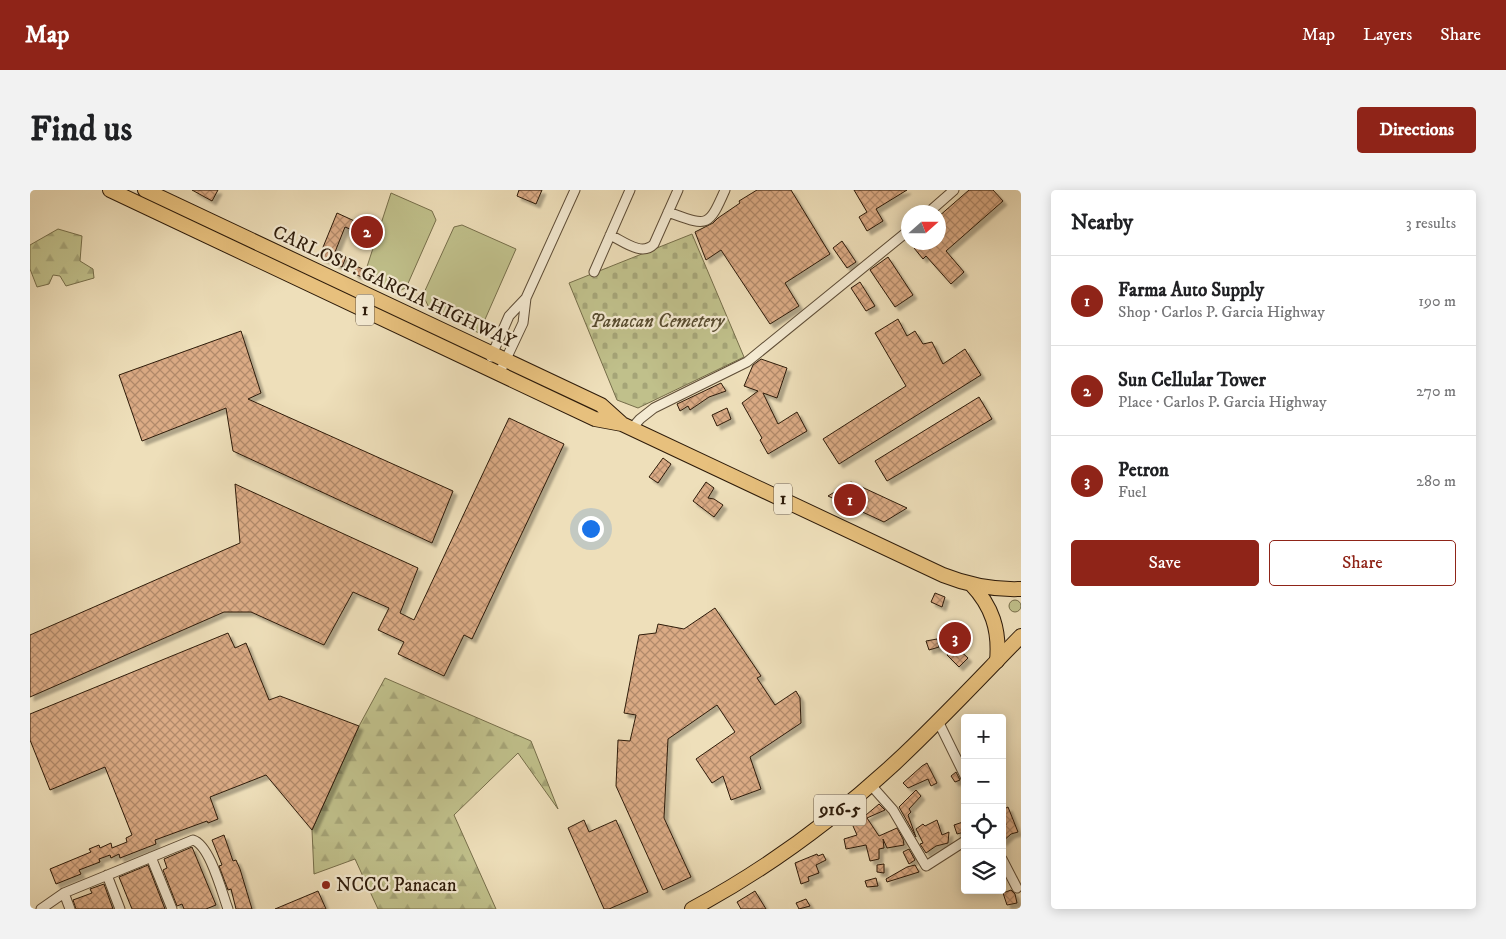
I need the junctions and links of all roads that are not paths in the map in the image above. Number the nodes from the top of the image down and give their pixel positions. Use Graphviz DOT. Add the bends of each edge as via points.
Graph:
graph roads {
  1 [pos="110,190"];
  2 [pos="146,190"];
  3 [pos="575,190"];
  4 [pos="630,190"];
  5 [pos="678,190"];
  6 [pos="726,190"];
  7 [pos="954,190"];
  8 [pos="162,198"];
  9 [pos="937,205"];
  10 [pos="155,211"];
  11 [pos="668,212"];
  12 [pos="610,235"];
  13 [pos="901,237"];
  14 [pos="594,272"];
  15 [pos="526,298"];
  16 [pos="505,327"];
  17 [pos="518,333"];
  18 [pos="493,354"];
  19 [pos="506,360"];
  20 [pos="485,368"];
  21 [pos="499,374"];
  22 [pos="627,426"];
  23 [pos="971,584"];
  24 [pos="1021,589"];
  25 [pos="1021,636"];
  26 [pos="997,661"];
  27 [pos="938,721"];
  28 [pos="961,768"];
  29 [pos="870,784"];
  30 [pos="961,844"];
  31 [pos="151,857"];
  32 [pos="1006,866"];
  33 [pos="107,875"];
  34 [pos="1018,888"];
  35 [pos="64,893"];
  36 [pos="41,909"];
  37 [pos="70,909"];
  38 [pos="120,909"];
  39 [pos="172,909"];
  40 [pos="228,909"];
  41 [pos="692,909"];
  1 -- 10 [label="main road, CARLOS P. GARCIA HIGHWAY / 1"];
  2 -- 8 [label="main road, CARLOS P. GARCIA HIGHWAY / 1"];
  3 -- 15 [label="street"];
  4 -- 12 [label="street"];
  5 -- 11 [label="street"];
  6 -- 11 [label="street" via="716,212 703,222"];
  7 -- 9 [label="street"];
  8 -- 10 [label="main road"];
  8 -- 18 [label="main road, CARLOS P. GARCIA HIGHWAY / 1"];
  10 -- 20 [label="main road, CARLOS P. GARCIA HIGHWAY / 1"];
  11 -- 12 [label="street" via="654,244 647,249 639,249"];
  12 -- 14 [label="street"];
  13 -- 22 [label="street" via="746,362 662,404"];
  15 -- 16 [label="street" via="509,316"];
  15 -- 17 [label="street" via="523,323"];
  16 -- 17 [label="street"];
  16 -- 18 [label="street"];
  17 -- 19 [label="street"];
  18 -- 19 [label="main road, CARLOS P. GARCIA HIGHWAY / 1"];
  18 -- 20 [label="street"];
  19 -- 21 [label="street"];
  19 -- 22 [label="main road, CARLOS P. GARCIA HIGHWAY / 1" via="602,405"];
  20 -- 21 [label="main road, CARLOS P. GARCIA HIGHWAY / 1"];
  21 -- 22 [label="main road, CARLOS P. GARCIA HIGHWAY / 1" via="595,420"];
  22 -- 23 [label="main road, CARLOS P. GARCIA HIGHWAY / 1" via="937,572"];
  23 -- 24 [label="main road, CARLOS P. GARCIA HIGHWAY / 1"];
  23 -- 26 [label="main road" via="993,616 998,642"];
  25 -- 26 [label="main road, 916-5"];
  26 -- 27 [label="main road, 916-5"];
  27 -- 28 [label="street"];
  27 -- 29 [label="main road, 916-5"];
  29 -- 30 [label="street" via="892,810 926,866"];
  29 -- 41 [label="main road, 916-5" via="795,844"];
  31 -- 33 [label="street"];
  31 -- 39 [label="street"];
  31 -- 40 [label="street" via="188,841 198,842 207,853"];
  32 -- 34 [label="street"];
  33 -- 35 [label="street"];
  33 -- 38 [label="street"];
  35 -- 36 [label="street"];
  35 -- 37 [label="street"];
}
